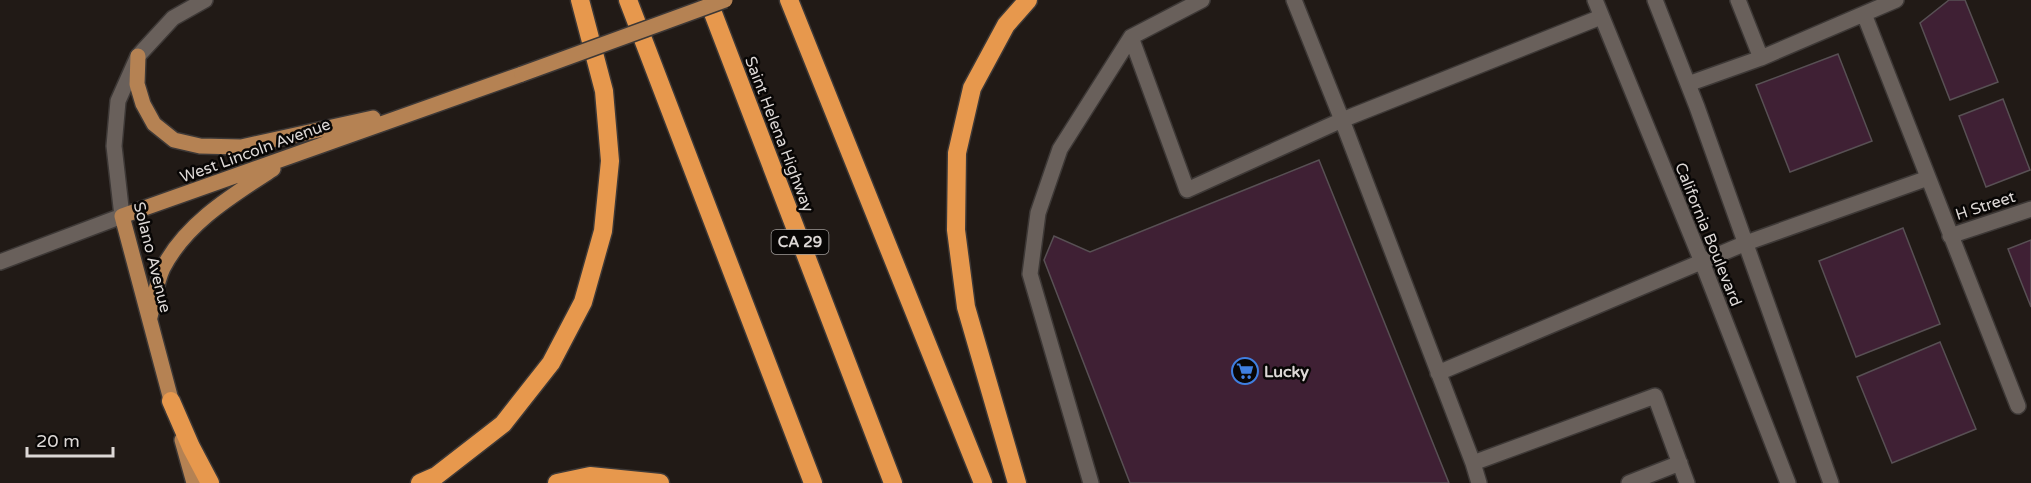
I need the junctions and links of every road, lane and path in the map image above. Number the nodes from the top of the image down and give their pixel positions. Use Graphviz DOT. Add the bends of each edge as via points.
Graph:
graph roads {
  1 [pos="205,0"];
  2 [pos="580,0"];
  3 [pos="628,0"];
  4 [pos="708,0"];
  5 [pos="725,0"];
  6 [pos="789,0"];
  7 [pos="1028,0"];
  8 [pos="1202,0"];
  9 [pos="1294,0"];
  10 [pos="1595,0"];
  11 [pos="1655,0"];
  12 [pos="1737,0"];
  13 [pos="1896,0"];
  14 [pos="1864,14"];
  15 [pos="1601,17"];
  16 [pos="1131,38"];
  17 [pos="138,56"];
  18 [pos="1761,58"];
  19 [pos="1688,84"];
  20 [pos="440,103"];
  21 [pos="1342,120"];
  22 [pos="296,154"];
  23 [pos="1928,178"];
  24 [pos="2031,209"];
  25 [pos="122,216"];
  26 [pos="1950,236"];
  27 [pos="1746,243"];
  28 [pos="0,262"];
  29 [pos="1702,262"];
  30 [pos="150,317"];
  31 [pos="1438,372"];
  32 [pos="171,401"];
  33 [pos="2018,406"];
  34 [pos="1473,463"];
  35 [pos="1680,464"];
  36 [pos="194,483"];
  37 [pos="210,483"];
  38 [pos="420,483"];
  39 [pos="557,483"];
  40 [pos="660,483"];
  41 [pos="813,483"];
  42 [pos="893,483"];
  43 [pos="983,483"];
  44 [pos="1017,483"];
  45 [pos="1091,483"];
  46 [pos="1479,483"];
  47 [pos="1629,483"];
  48 [pos="1687,483"];
  49 [pos="1788,483"];
  50 [pos="1831,483"];
  1 -- 17 [label="street, Solano Avenue" via="173,18"];
  2 -- 38 [label="highway" via="604,92 610,161 603,231 583,302 551,363 503,424 436,476"];
  3 -- 41 [label="highway"];
  4 -- 42 [label="highway, Saint Helena Highway / CA 29"];
  5 -- 20 [label="main road, West Lincoln Avenue, bridge"];
  6 -- 43 [label="highway"];
  7 -- 44 [label="highway" via="1006,25 972,88 957,153 956,230 966,307"];
  8 -- 16 [label="street"];
  9 -- 21 [label="street"];
  10 -- 15 [label="street, California Boulevard"];
  11 -- 19 [label="street, California Boulevard"];
  12 -- 18 [label="street"];
  13 -- 14 [label="street"];
  14 -- 18 [label="street"];
  14 -- 23 [label="street"];
  15 -- 21 [label="street"];
  15 -- 29 [label="street, California Boulevard"];
  16 -- 21 [label="street" via="1187,189"];
  16 -- 45 [label="street" via="1060,148 1038,213 1030,274"];
  17 -- 20 [label="main road" via="137,84 154,124 174,140 200,146 241,147"];
  17 -- 25 [label="street, Solano Avenue" via="118,101 114,146"];
  18 -- 19 [label="street"];
  19 -- 27 [label="street, California Boulevard"];
  20 -- 22 [label="main road, West Lincoln Avenue"];
  21 -- 31 [label="street"];
  22 -- 25 [label="main road, West Lincoln Avenue"];
  22 -- 30 [label="main road" via="223,202 185,237 163,268"];
  23 -- 26 [label="street"];
  23 -- 27 [label="street"];
  24 -- 26 [label="street, H Street"];
  25 -- 28 [label="street, West Lincoln Avenue"];
  25 -- 30 [label="main road, Solano Avenue"];
  26 -- 33 [label="street"];
  27 -- 29 [label="street"];
  27 -- 50 [label="street, California Boulevard"];
  29 -- 31 [label="street"];
  29 -- 49 [label="street, California Boulevard"];
  30 -- 32 [label="main road, Solano Avenue"];
  31 -- 34 [label="street"];
  32 -- 36 [label="main road, Solano Avenue"];
  32 -- 37 [label="highway"];
  34 -- 35 [label="street" via="1655,396"];
  34 -- 46 [label="street"];
  35 -- 47 [label="street"];
  35 -- 48 [label="street"];
  39 -- 40 [label="highway" via="590,476"];
}
